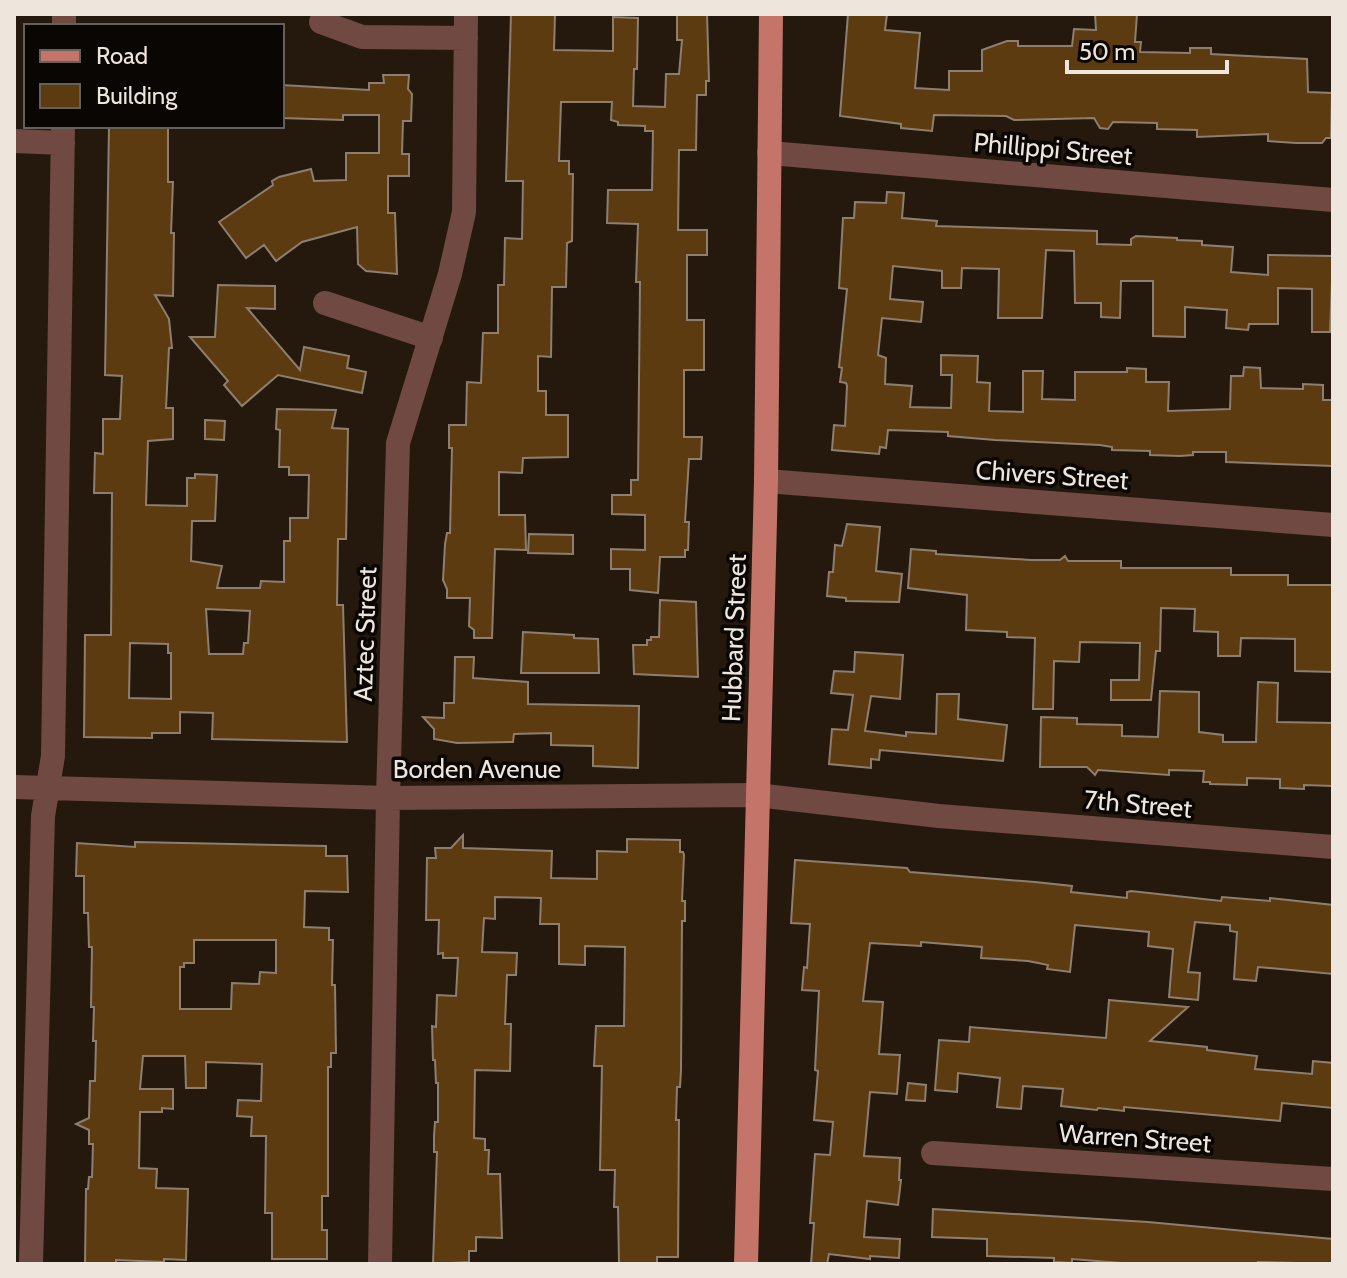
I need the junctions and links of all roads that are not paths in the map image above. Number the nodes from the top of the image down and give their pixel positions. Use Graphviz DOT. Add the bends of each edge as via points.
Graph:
graph roads {
  1 [pos="771,14"];
  2 [pos="321,22"];
  3 [pos="466,26"];
  4 [pos="63,134"];
  5 [pos="14,141"];
  6 [pos="769,153"];
  7 [pos="1333,200"];
  8 [pos="325,303"];
  9 [pos="431,338"];
  10 [pos="766,481"];
  11 [pos="1333,525"];
  12 [pos="14,787"];
  13 [pos="49,788"];
  14 [pos="756,795"];
  15 [pos="388,798"];
  16 [pos="939,816"];
  17 [pos="1333,847"];
  18 [pos="933,1153"];
  19 [pos="1333,1179"];
  20 [pos="31,1264"];
  21 [pos="380,1264"];
  22 [pos="746,1264"];
  1 -- 6 [label="main road, Hubbard Street"];
  2 -- 3 [label="street" via="362,37"];
  3 -- 9 [label="street, Aztec Street" via="464,212"];
  4 -- 5 [label="street"];
  4 -- 13 [label="street"];
  6 -- 7 [label="street, Phillippi Street"];
  6 -- 10 [label="main road, Hubbard Street"];
  8 -- 9 [label="street"];
  9 -- 15 [label="street, Aztec Street" via="398,443"];
  10 -- 11 [label="street, Chivers Street"];
  10 -- 14 [label="main road, Hubbard Street"];
  12 -- 13 [label="street, Borden Avenue"];
  13 -- 15 [label="street, Borden Avenue"];
  13 -- 20 [label="street" via="43,816"];
  14 -- 15 [label="street, Borden Avenue"];
  14 -- 16 [label="street, Borden Avenue"];
  14 -- 22 [label="main road, Hubbard Street"];
  15 -- 21 [label="street, Aztec Street"];
  16 -- 17 [label="street, 7th Street"];
  18 -- 19 [label="street, Warren Street"];
}
